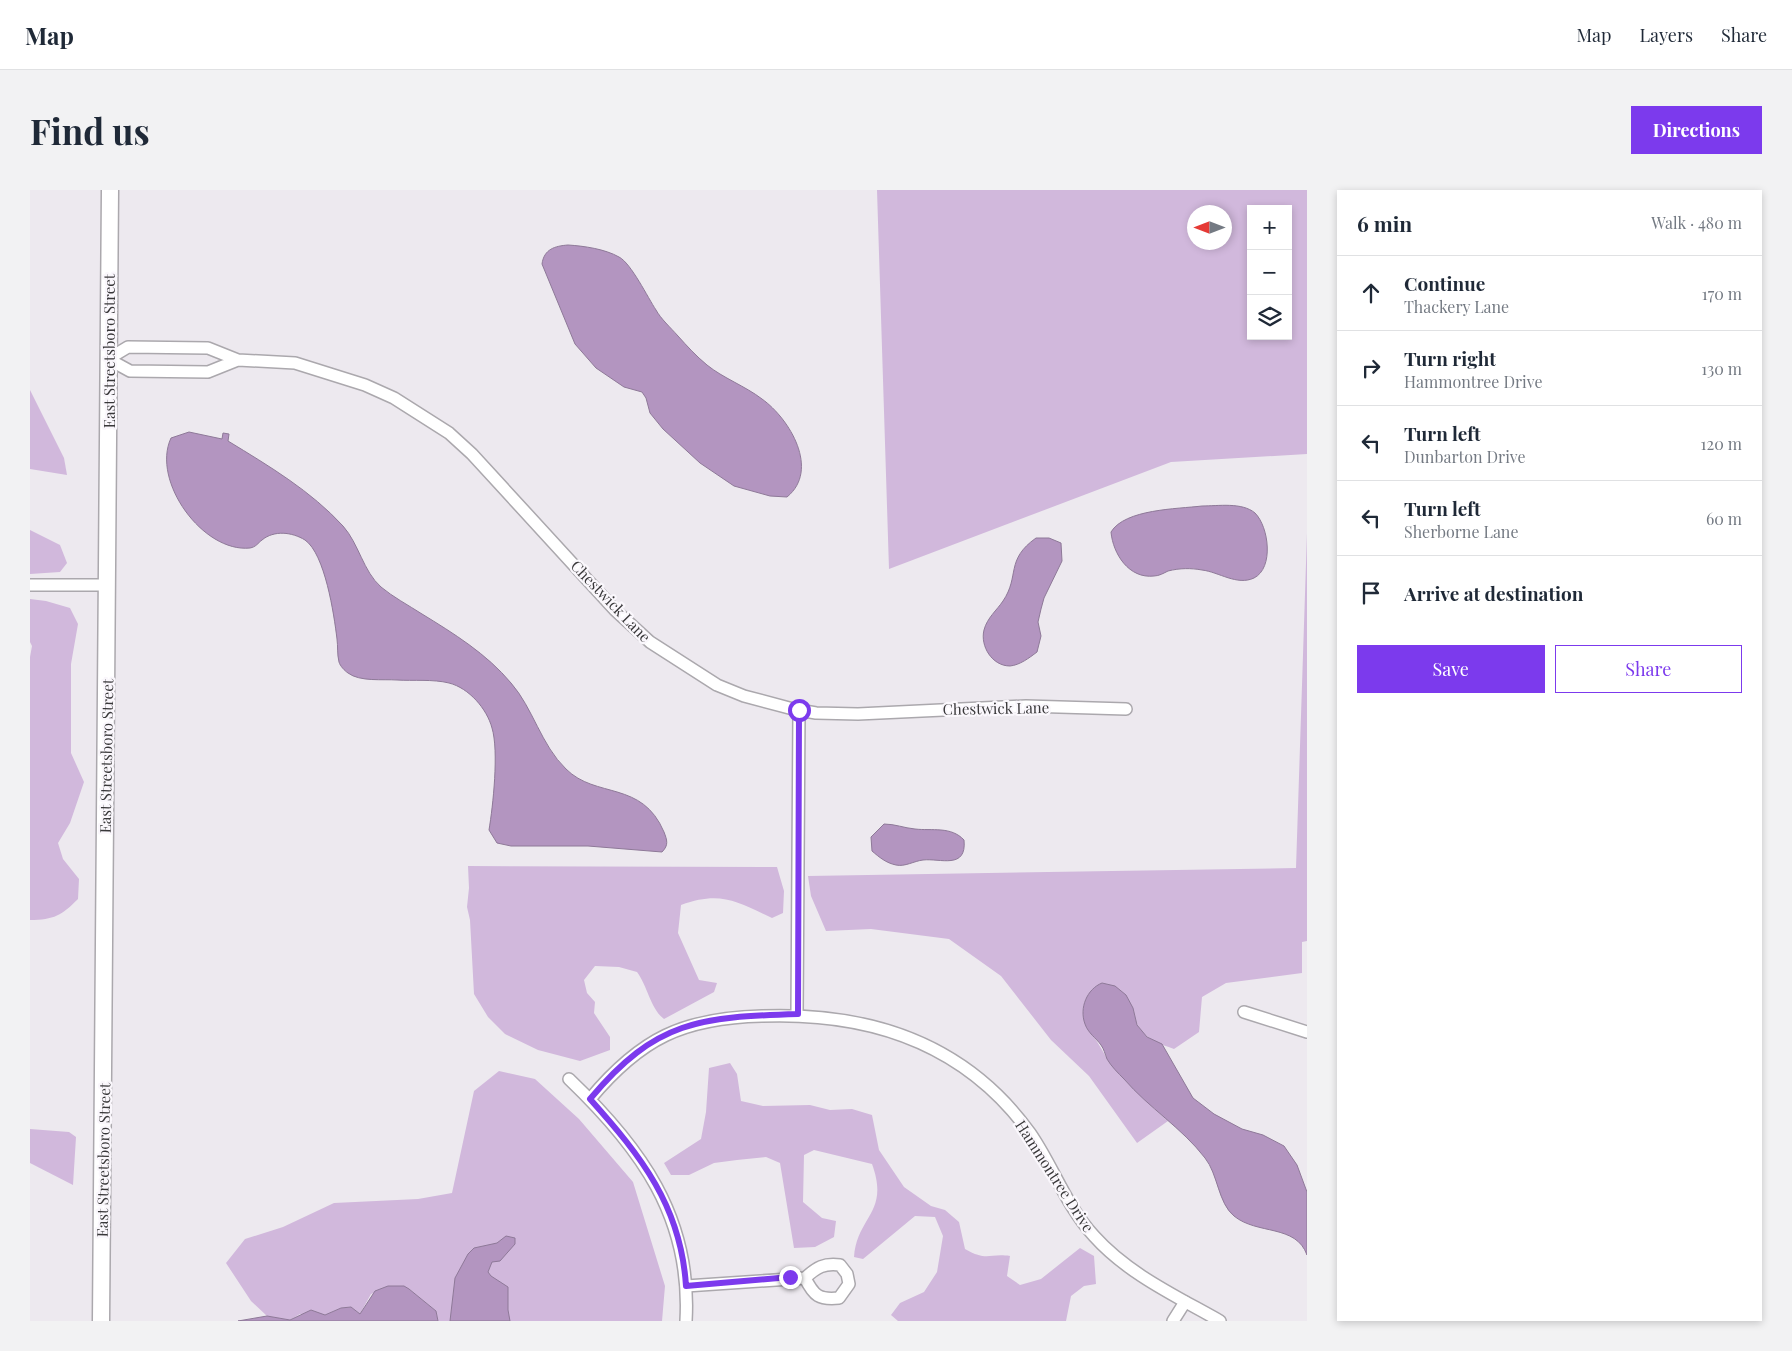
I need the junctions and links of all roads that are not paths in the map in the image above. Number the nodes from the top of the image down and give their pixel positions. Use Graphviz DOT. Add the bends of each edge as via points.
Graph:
graph roads {
  1 [pos="110,190"];
  2 [pos="108,359"];
  3 [pos="238,360"];
  4 [pos="30,585"];
  5 [pos="106,585"];
  6 [pos="1126,709"];
  7 [pos="799,710"];
  8 [pos="1244,1012"];
  9 [pos="798,1014"];
  10 [pos="1307,1032"];
  11 [pos="569,1078"];
  12 [pos="590,1099"];
  13 [pos="805,1278"];
  14 [pos="686,1286"];
  15 [pos="1185,1302"];
  16 [pos="101,1321"];
  17 [pos="686,1321"];
  18 [pos="1173,1321"];
  19 [pos="1220,1321"];
  1 -- 2 [label="main road, East Streetsboro Street"];
  2 -- 3 [label="street, Chestwick Lane" via="128,348 208,348"];
  2 -- 3 [label="street, Chestwick Lane" via="130,371 198,372 208,372"];
  2 -- 5 [label="main road, East Streetsboro Street"];
  3 -- 7 [label="street, Chestwick Lane" via="295,363 365,385 420,413 472,454 615,610 650,642 717,685 744,696"];
  4 -- 5 [label="street"];
  5 -- 16 [label="main road, East Streetsboro Street"];
  6 -- 7 [label="street, Chestwick Lane" via="978,706 858,714"];
  7 -- 9 [label="street"];
  8 -- 10 [label="street"];
  9 -- 12 [label="street, Hammontree Drive" via="710,1020 667,1034 626,1060"];
  9 -- 15 [label="street, Hammontree Drive" via="846,1019 898,1032 970,1072 1006,1104 1030,1134 1075,1212 1094,1237 1124,1264"];
  11 -- 12 [label="street"];
  12 -- 14 [label="street" via="638,1154 656,1183 675,1230"];
  13 -- 14 [label="street"];
  14 -- 17 [label="street"];
  15 -- 18 [label="street"];
  15 -- 19 [label="street, Hammontree Drive"];
}
